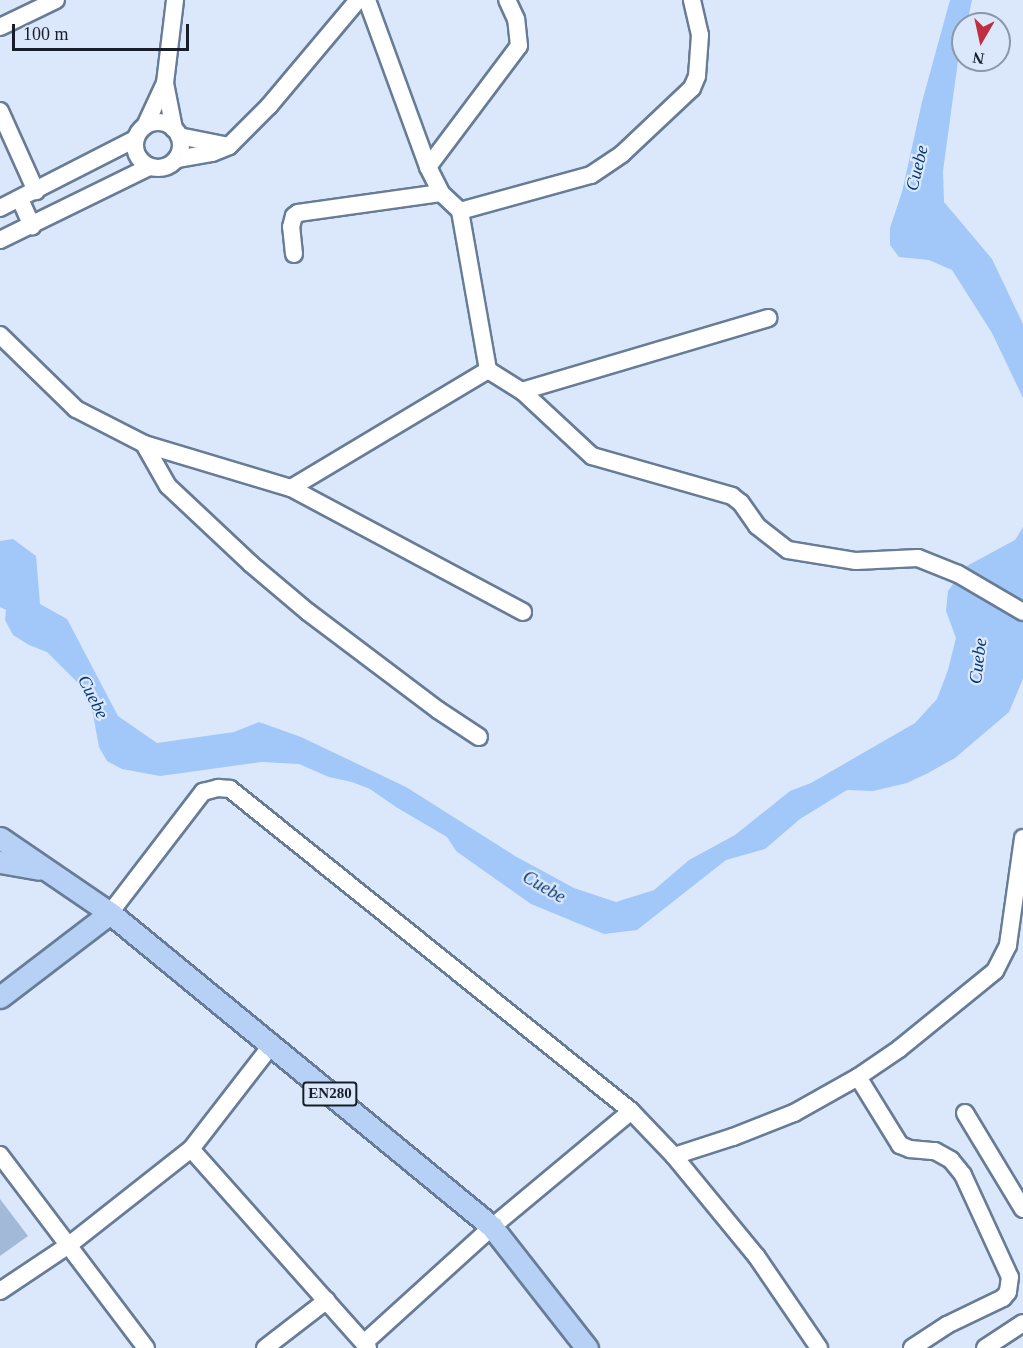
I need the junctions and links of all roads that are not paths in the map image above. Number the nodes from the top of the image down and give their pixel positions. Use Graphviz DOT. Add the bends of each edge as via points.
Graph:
graph roads {
  1 [pos="56,0"];
  2 [pos="175,0"];
  3 [pos="358,0"];
  4 [pos="367,0"];
  5 [pos="507,0"];
  6 [pos="692,0"];
  7 [pos="0,27"];
  8 [pos="165,83"];
  9 [pos="0,111"];
  10 [pos="140,132"];
  11 [pos="177,132"];
  12 [pos="229,146"];
  13 [pos="177,159"];
  14 [pos="148,167"];
  15 [pos="428,167"];
  16 [pos="36,191"];
  17 [pos="441,194"];
  18 [pos="20,199"];
  19 [pos="0,208"];
  20 [pos="460,210"];
  21 [pos="32,226"];
  22 [pos="0,240"];
  23 [pos="294,254"];
  24 [pos="768,318"];
  25 [pos="0,335"];
  26 [pos="488,369"];
  27 [pos="522,391"];
  28 [pos="144,444"];
  29 [pos="291,488"];
  30 [pos="524,612"];
  31 [pos="1023,612"];
  32 [pos="479,737"];
  33 [pos="0,838"];
  34 [pos="1022,845"];
  35 [pos="0,862"];
  36 [pos="45,870"];
  37 [pos="110,914"];
  38 [pos="0,997"];
  39 [pos="271,1046"];
  40 [pos="858,1077"];
  41 [pos="631,1111"];
  42 [pos="965,1113"];
  43 [pos="191,1149"];
  44 [pos="0,1155"];
  45 [pos="674,1156"];
  46 [pos="1023,1209"];
  47 [pos="492,1227"];
  48 [pos="69,1245"];
  49 [pos="0,1292"];
  50 [pos="327,1300"];
  51 [pos="1023,1323"];
  52 [pos="366,1346"];
  53 [pos="146,1348"];
  54 [pos="265,1348"];
  55 [pos="587,1348"];
  56 [pos="819,1348"];
  57 [pos="912,1348"];
  58 [pos="985,1348"];
  1 -- 7 [label="street"];
  2 -- 8 [label="street"];
  3 -- 12 [label="street" via="269,106"];
  4 -- 15 [label="street"];
  5 -- 15 [label="street" via="516,19 519,46"];
  6 -- 20 [label="street" via="700,35 700,61 692,88 622,154 591,175"];
  8 -- 10 [label="street"];
  8 -- 11 [label="street"];
  9 -- 16 [label="street"];
  10 -- 11 [label="street" via="160,122"];
  10 -- 14 [label="street" via="136,156"];
  10 -- 16 [label="street"];
  11 -- 12 [label="street"];
  11 -- 13 [label="street" via="181,143"];
  12 -- 13 [label="street"];
  13 -- 14 [label="street" via="164,168"];
  14 -- 21 [label="street"];
  15 -- 17 [label="street"];
  16 -- 18 [label="street"];
  17 -- 20 [label="street"];
  17 -- 23 [label="street" via="298,213 291,226"];
  18 -- 19 [label="street"];
  18 -- 21 [label="street"];
  20 -- 26 [label="street"];
  21 -- 22 [label="street"];
  24 -- 27 [label="street"];
  25 -- 28 [label="street" via="76,409"];
  26 -- 27 [label="street"];
  26 -- 29 [label="street"];
  27 -- 31 [label="street" via="592,456 732,496 757,525 788,550 856,561 918,558 958,574"];
  28 -- 29 [label="street"];
  28 -- 32 [label="street" via="168,486 251,564 317,619"];
  29 -- 30 [label="street"];
  33 -- 36 [label="main road, EN280"];
  34 -- 40 [label="street" via="1008,945 995,971"];
  35 -- 36 [label="main road, EN280"];
  36 -- 37 [label="main road, EN280"];
  37 -- 38 [label="main road"];
  37 -- 39 [label="main road, EN280"];
  37 -- 41 [label="street" via="203,792 230,789"];
  39 -- 43 [label="street"];
  39 -- 47 [label="main road, EN280"];
  40 -- 45 [label="street" via="794,1113"];
  40 -- 57 [label="street" via="900,1145 935,1151 963,1175 1010,1277 1003,1298 947,1325"];
  41 -- 45 [label="street"];
  41 -- 47 [label="street"];
  42 -- 46 [label="street"];
  43 -- 48 [label="street"];
  43 -- 50 [label="street"];
  44 -- 48 [label="street"];
  45 -- 56 [label="street" via="757,1257"];
  47 -- 52 [label="street"];
  47 -- 55 [label="main road, EN280"];
  48 -- 49 [label="street"];
  48 -- 53 [label="street"];
  50 -- 52 [label="street"];
  50 -- 54 [label="street"];
  51 -- 58 [label="street"];
}
